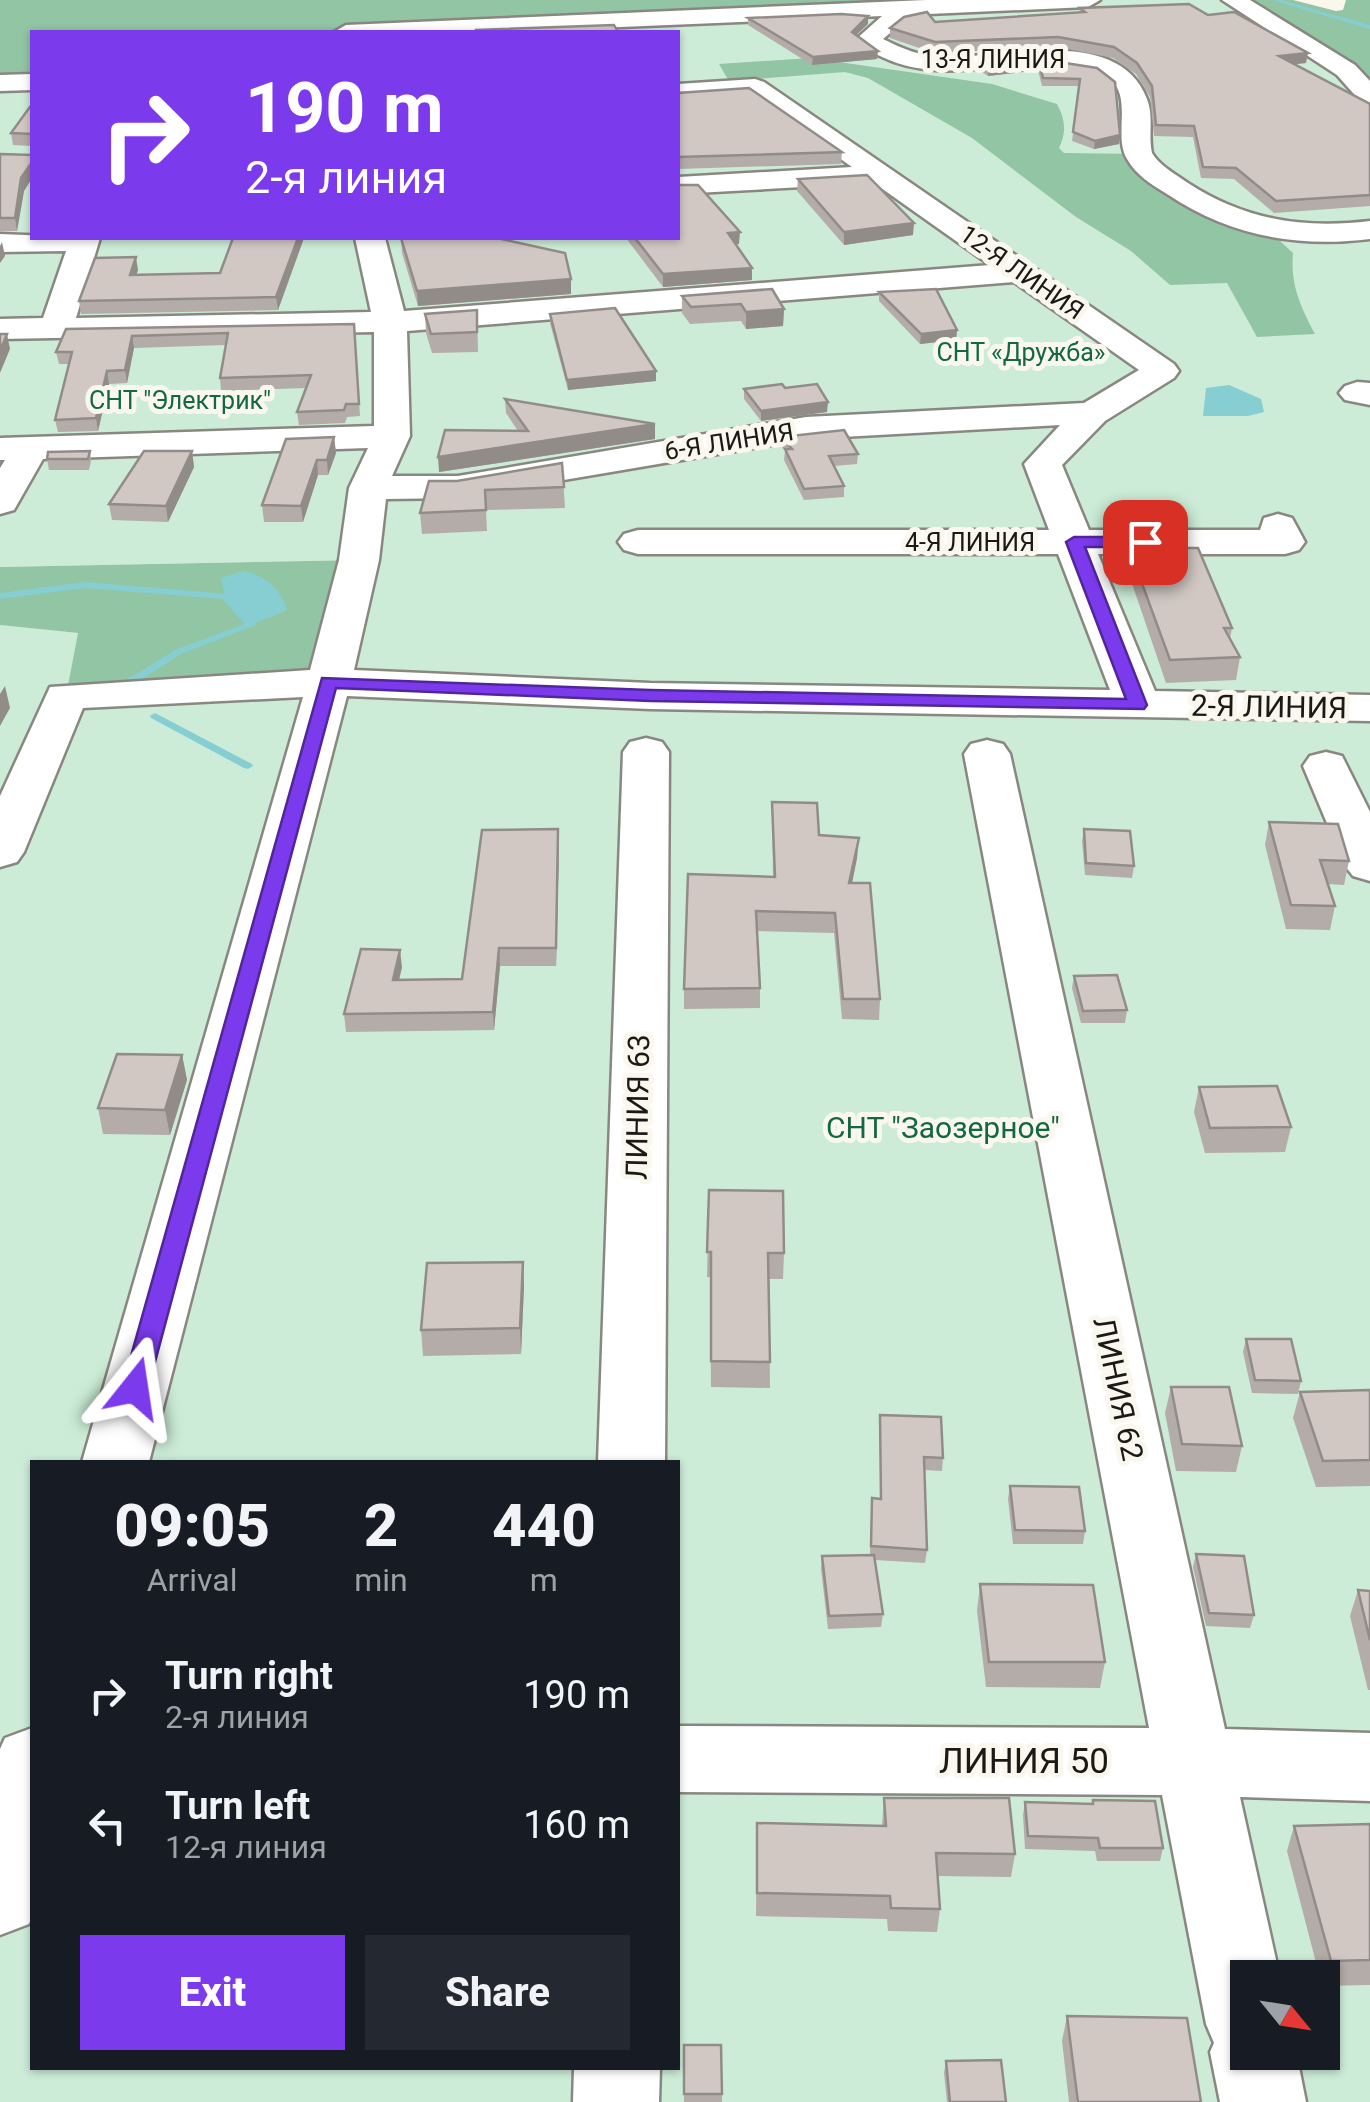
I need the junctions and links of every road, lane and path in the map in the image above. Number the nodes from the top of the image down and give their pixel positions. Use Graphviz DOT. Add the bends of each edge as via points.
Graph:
graph roads {
  1 [pos="1088,0"];
  2 [pos="1234,0"];
  3 [pos="958,6"];
  4 [pos="385,30"];
  5 [pos="1060,33"];
  6 [pos="1102,65"];
  7 [pos="30,82"];
  8 [pos="0,83"];
  9 [pos="680,92"];
  10 [pos="1370,96"];
  11 [pos="880,174"];
  12 [pos="680,186"];
  13 [pos="1370,230"];
  14 [pos="64,240"];
  15 [pos="85,240"];
  16 [pos="370,240"];
  17 [pos="0,243"];
  18 [pos="1023,272"];
  19 [pos="390,322"];
  20 [pos="56,328"];
  21 [pos="0,329"];
  22 [pos="1092,413"];
  23 [pos="392,436"];
  24 [pos="15,448"];
  25 [pos="368,488"];
  26 [pos="0,502"];
  27 [pos="1278,526"];
  28 [pos="638,542"];
  29 [pos="1074,542"];
  30 [pos="328,682"];
  31 [pos="1138,705"];
  32 [pos="1370,708"];
  33 [pos="646,752"];
  34 [pos="986,754"];
  35 [pos="1326,766"];
  36 [pos="0,852"];
  37 [pos="1370,866"];
  38 [pos="116,1460"];
  39 [pos="630,1460"];
  40 [pos="680,1759"];
  41 [pos="1194,1762"];
  42 [pos="1370,1767"];
  43 [pos="19,1785"];
  44 [pos="0,1898"];
  45 [pos="1235,1960"];
  46 [pos="617,2070"];
  47 [pos="1257,2070"];
  48 [pos="616,2102"];
  49 [pos="1263,2102"];
  1 -- 3 [label="street"];
  2 -- 10 [label="street" via="1346,70"];
  3 -- 4 [label="street"];
  3 -- 6 [label="street, 13-Я ЛИНИЯ" via="895,17 867,40 912,61 940,64 1074,59"];
  5 -- 6 [label="street"];
  6 -- 13 [label="street, 13-Я ЛИНИЯ" via="1124,78 1138,113 1136,150 1142,162 1203,206 1310,236"];
  7 -- 8 [label="street"];
  9 -- 11 [label="street, 12-Я ЛИНИЯ" via="755,87"];
  11 -- 12 [label="street"];
  11 -- 18 [label="street, 12-Я ЛИНИЯ"];
  14 -- 17 [label="street"];
  15 -- 20 [label="street"];
  16 -- 19 [label="street"];
  18 -- 19 [label="street"];
  18 -- 22 [label="street, 12-Я ЛИНИЯ" via="1162,372"];
  19 -- 20 [label="street"];
  19 -- 23 [label="street"];
  20 -- 21 [label="street"];
  22 -- 25 [label="street, 6-Я ЛИНИЯ" via="806,428 458,487"];
  22 -- 29 [label="street, 12-Я ЛИНИЯ" via="1044,464"];
  23 -- 24 [label="street"];
  23 -- 25 [label="street"];
  24 -- 26 [label="street"];
  25 -- 30 [label="street" via="359,560"];
  27 -- 29 [label="street, 4-Я ЛИНИЯ" via="1285,542"];
  28 -- 29 [label="street, 4-Я ЛИНИЯ"];
  29 -- 31 [label="street, 12-Я ЛИНИЯ"];
  30 -- 31 [label="street, 2-Я ЛИНИЯ"];
  30 -- 36 [label="street, 2-Я ЛИНИЯ" via="66,696"];
  30 -- 38 [label="street"];
  31 -- 32 [label="street, 2-Я ЛИНИЯ"];
  33 -- 39 [label="street, ЛИНИЯ 63"];
  34 -- 41 [label="street, ЛИНИЯ 62"];
  35 -- 37 [label="street"];
  40 -- 41 [label="street, ЛИНИЯ 50"];
  41 -- 42 [label="street, ЛИНИЯ 50"];
  41 -- 45 [label="street, ЛИНИЯ 62"];
  43 -- 44 [label="street"];
  46 -- 48 [label="street"];
  47 -- 49 [label="street"];
}
